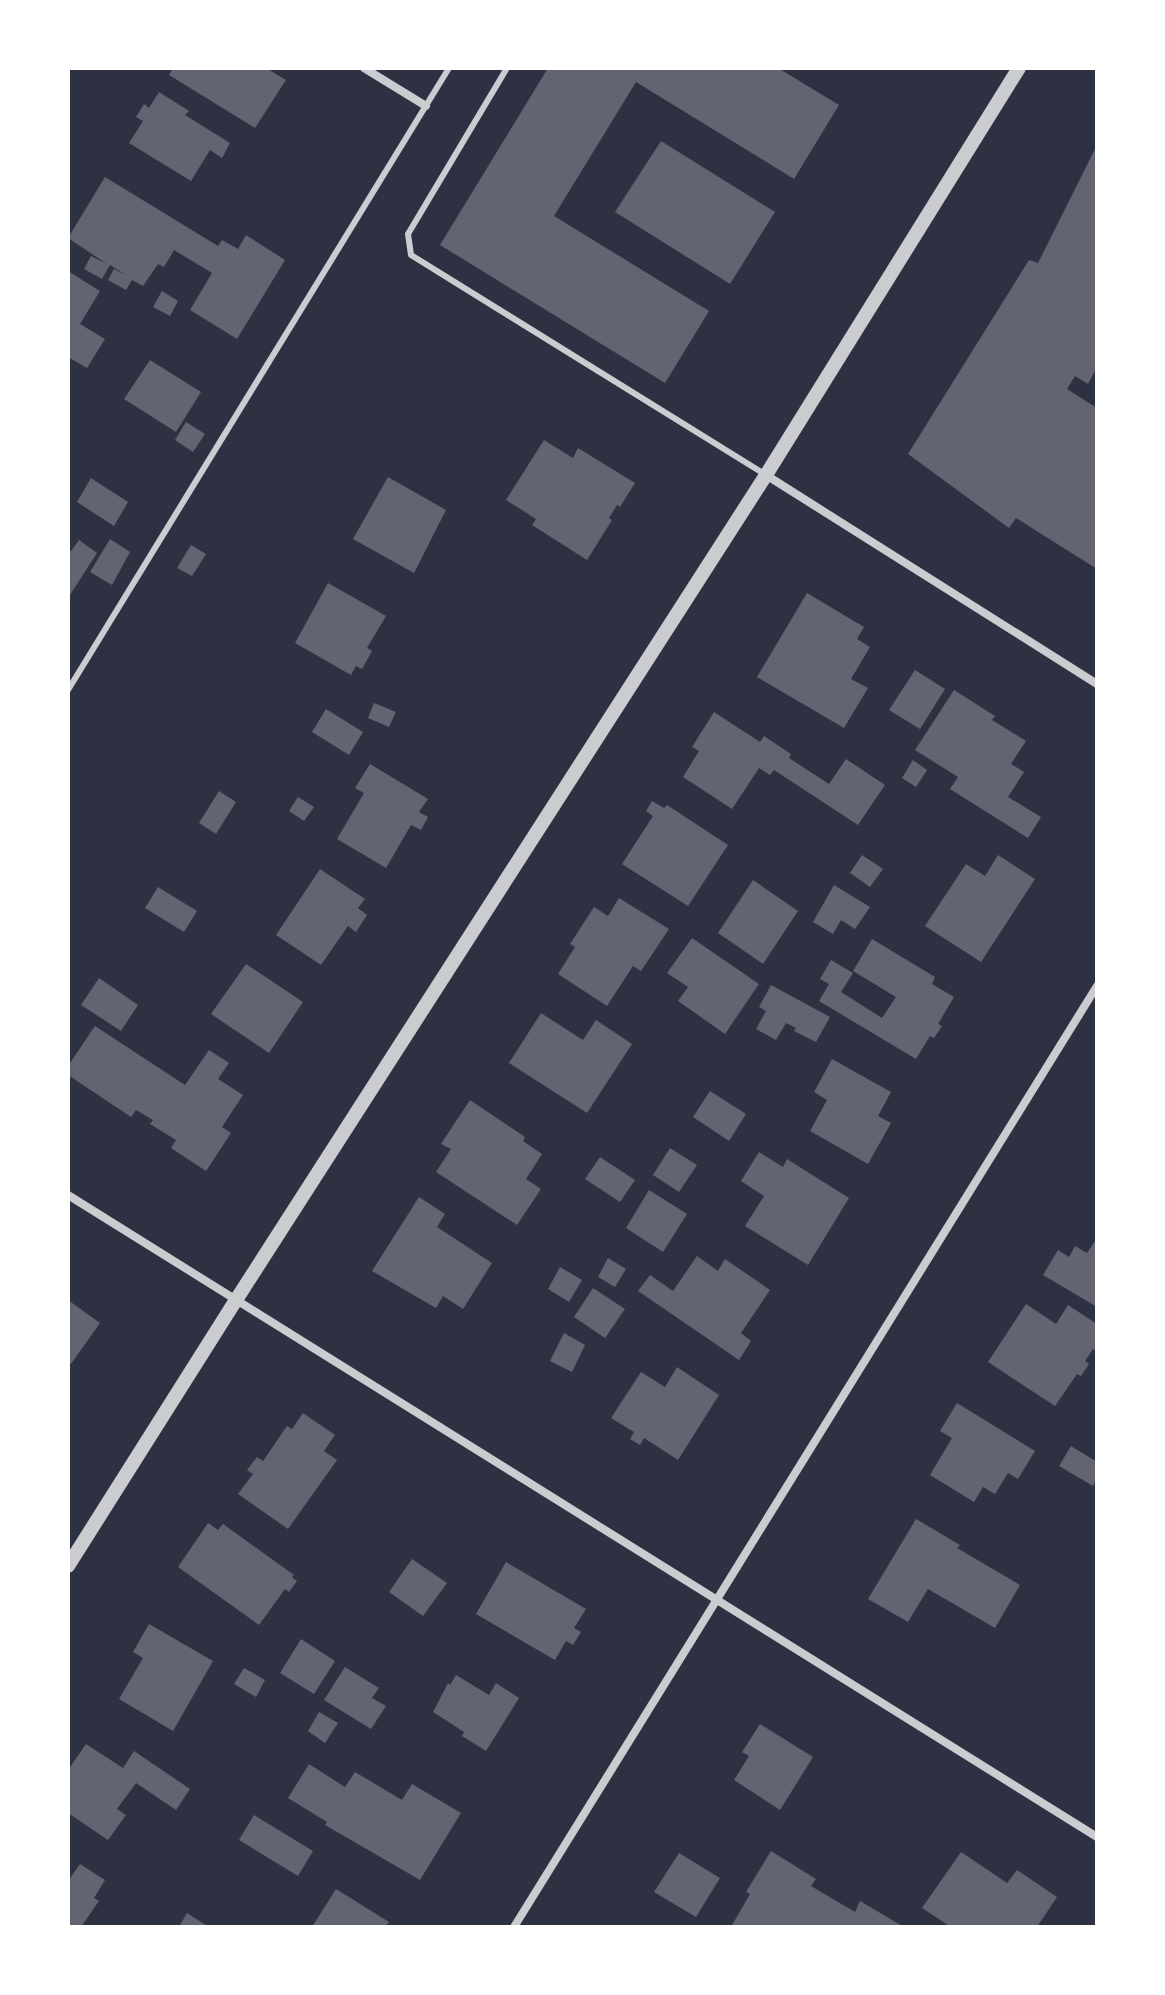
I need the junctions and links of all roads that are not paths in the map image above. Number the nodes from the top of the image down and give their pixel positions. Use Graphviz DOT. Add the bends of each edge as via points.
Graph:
graph roads {
  1 [pos="364,68"];
  2 [pos="449,68"];
  3 [pos="507,68"];
  4 [pos="1019,68"];
  5 [pos="426,106"];
  6 [pos="766,475"];
  7 [pos="1097,684"];
  8 [pos="68,690"];
  9 [pos="1097,986"];
  10 [pos="68,1195"];
  11 [pos="236,1300"];
  12 [pos="68,1566"];
  13 [pos="717,1600"];
  14 [pos="1097,1837"];
  15 [pos="514,1927"];
  1 -- 5 [label="street"];
  2 -- 5 [label="lane"];
  3 -- 6 [label="lane" via="408,234 411,255"];
  4 -- 6 [label="street"];
  5 -- 8 [label="lane"];
  6 -- 7 [label="street"];
  6 -- 11 [label="street"];
  9 -- 13 [label="street"];
  10 -- 11 [label="street"];
  11 -- 12 [label="street"];
  11 -- 13 [label="street"];
  13 -- 14 [label="street"];
  13 -- 15 [label="street"];
}
